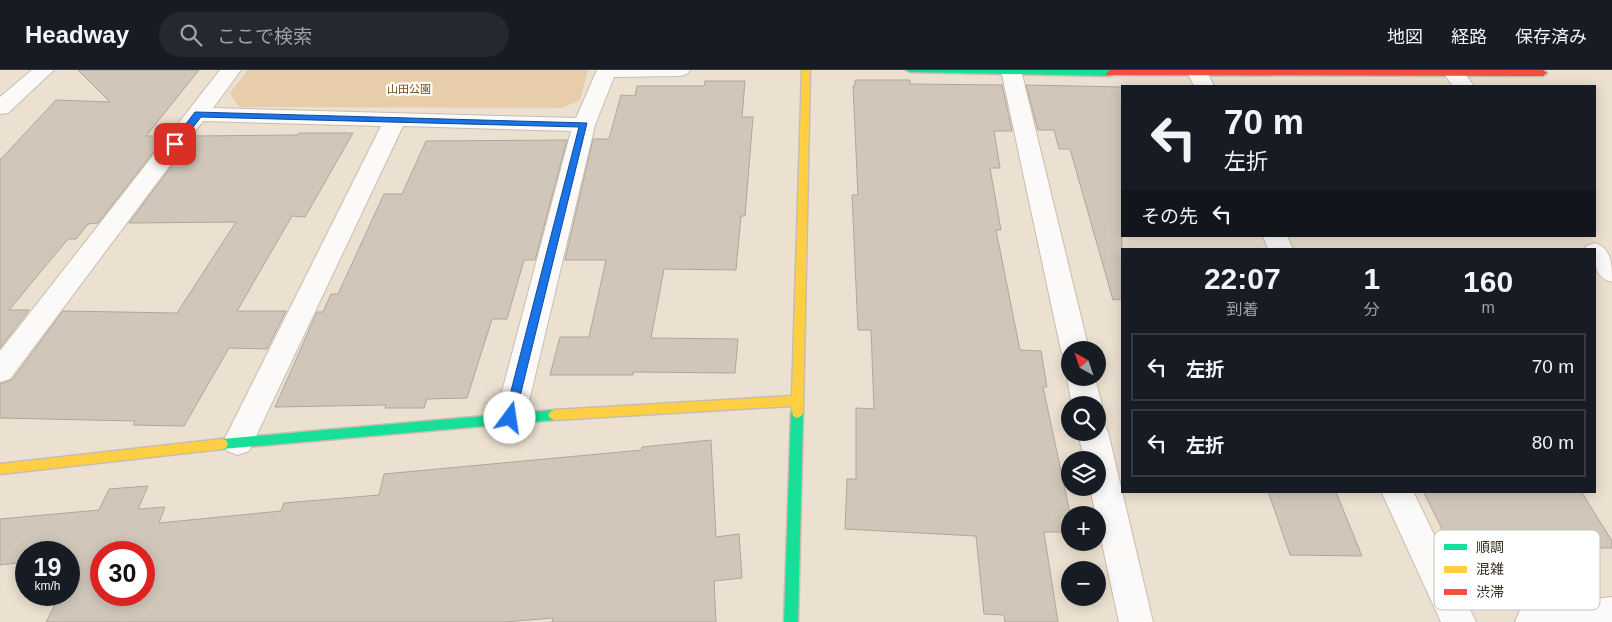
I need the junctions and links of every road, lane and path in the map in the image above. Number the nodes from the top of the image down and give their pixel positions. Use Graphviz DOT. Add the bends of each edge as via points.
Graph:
graph roads {
  1 [pos="44,70"];
  2 [pos="231,70"];
  3 [pos="680,70"];
  4 [pos="806,70"];
  5 [pos="910,70"];
  6 [pos="607,71"];
  7 [pos="1011,71"];
  8 [pos="1543,73"];
  9 [pos="1200,77"];
  10 [pos="1457,77"];
  11 [pos="0,108"];
  12 [pos="198,114"];
  13 [pos="395,120"];
  14 [pos="584,125"];
  15 [pos="1584,237"];
  16 [pos="1592,248"];
  17 [pos="1596,253"];
  18 [pos="1612,273"];
  19 [pos="1073,341"];
  20 [pos="0,372"];
  21 [pos="796,401"];
  22 [pos="510,418"];
  23 [pos="1095,441"];
  24 [pos="238,442"];
  25 [pos="0,469"];
  26 [pos="1397,493"];
  27 [pos="1434,570"];
  28 [pos="1453,610"];
  29 [pos="1612,614"];
  30 [pos="791,622"];
  31 [pos="1136,622"];
  32 [pos="1459,622"];
  33 [pos="1532,622"];
  1 -- 11 [label="street"];
  2 -- 12 [label="street"];
  3 -- 6 [label="street"];
  4 -- 21 [label="street"];
  5 -- 7 [label="street"];
  6 -- 14 [label="street"];
  7 -- 9 [label="street"];
  7 -- 19 [label="street"];
  8 -- 10 [label="street"];
  9 -- 10 [label="street"];
  12 -- 13 [label="street"];
  12 -- 20 [label="street"];
  13 -- 14 [label="street"];
  13 -- 24 [label="street"];
  14 -- 22 [label="street"];
  15 -- 16 [label="street"];
  17 -- 18 [label="street"];
  21 -- 22 [label="street"];
  21 -- 30 [label="street"];
  22 -- 24 [label="street"];
  23 -- 31 [label="street"];
  24 -- 25 [label="street"];
  26 -- 27 [label="street"];
  28 -- 32 [label="street"];
  29 -- 33 [label="street"];
}
